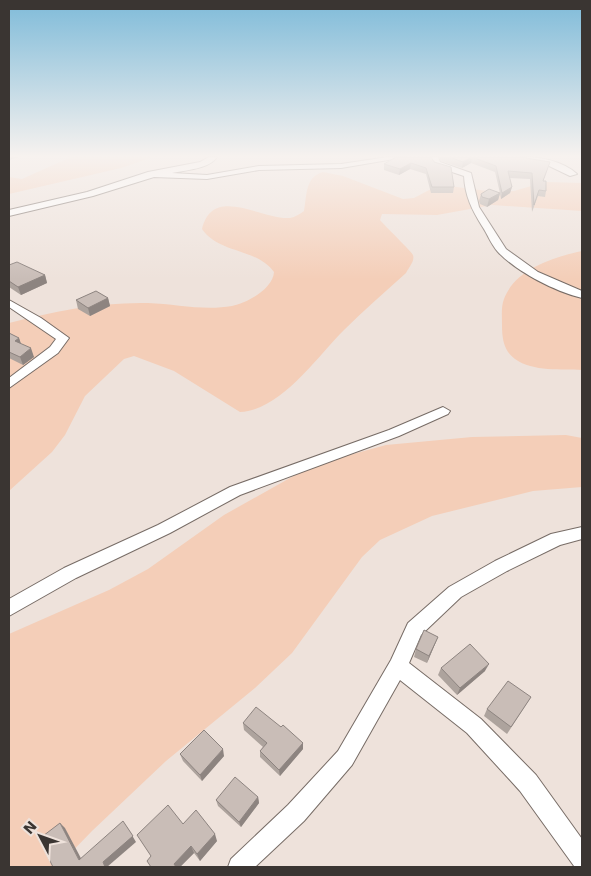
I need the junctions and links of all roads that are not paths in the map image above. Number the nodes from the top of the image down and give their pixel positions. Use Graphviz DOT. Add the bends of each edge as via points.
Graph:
graph roads {
  1 [pos="73,198"];
  2 [pos="470,198"];
  3 [pos="9,213"];
  4 [pos="582,295"];
  5 [pos="9,303"];
  6 [pos="9,384"];
  7 [pos="443,411"];
  8 [pos="582,533"];
  9 [pos="9,608"];
  10 [pos="398,666"];
  11 [pos="582,858"];
  12 [pos="239,867"];
  1 -- 3 [label="street"];
  2 -- 4 [label="street" via="475,212 510,258"];
  5 -- 6 [label="street" via="63,338 54,350"];
  7 -- 9 [label="street" via="394,433 235,491 70,573"];
  8 -- 10 [label="street" via="557,540 501,566 455,592 414,629"];
  10 -- 11 [label="street" via="474,726 528,783"];
  10 -- 12 [label="street" via="345,758 296,812"];
}
